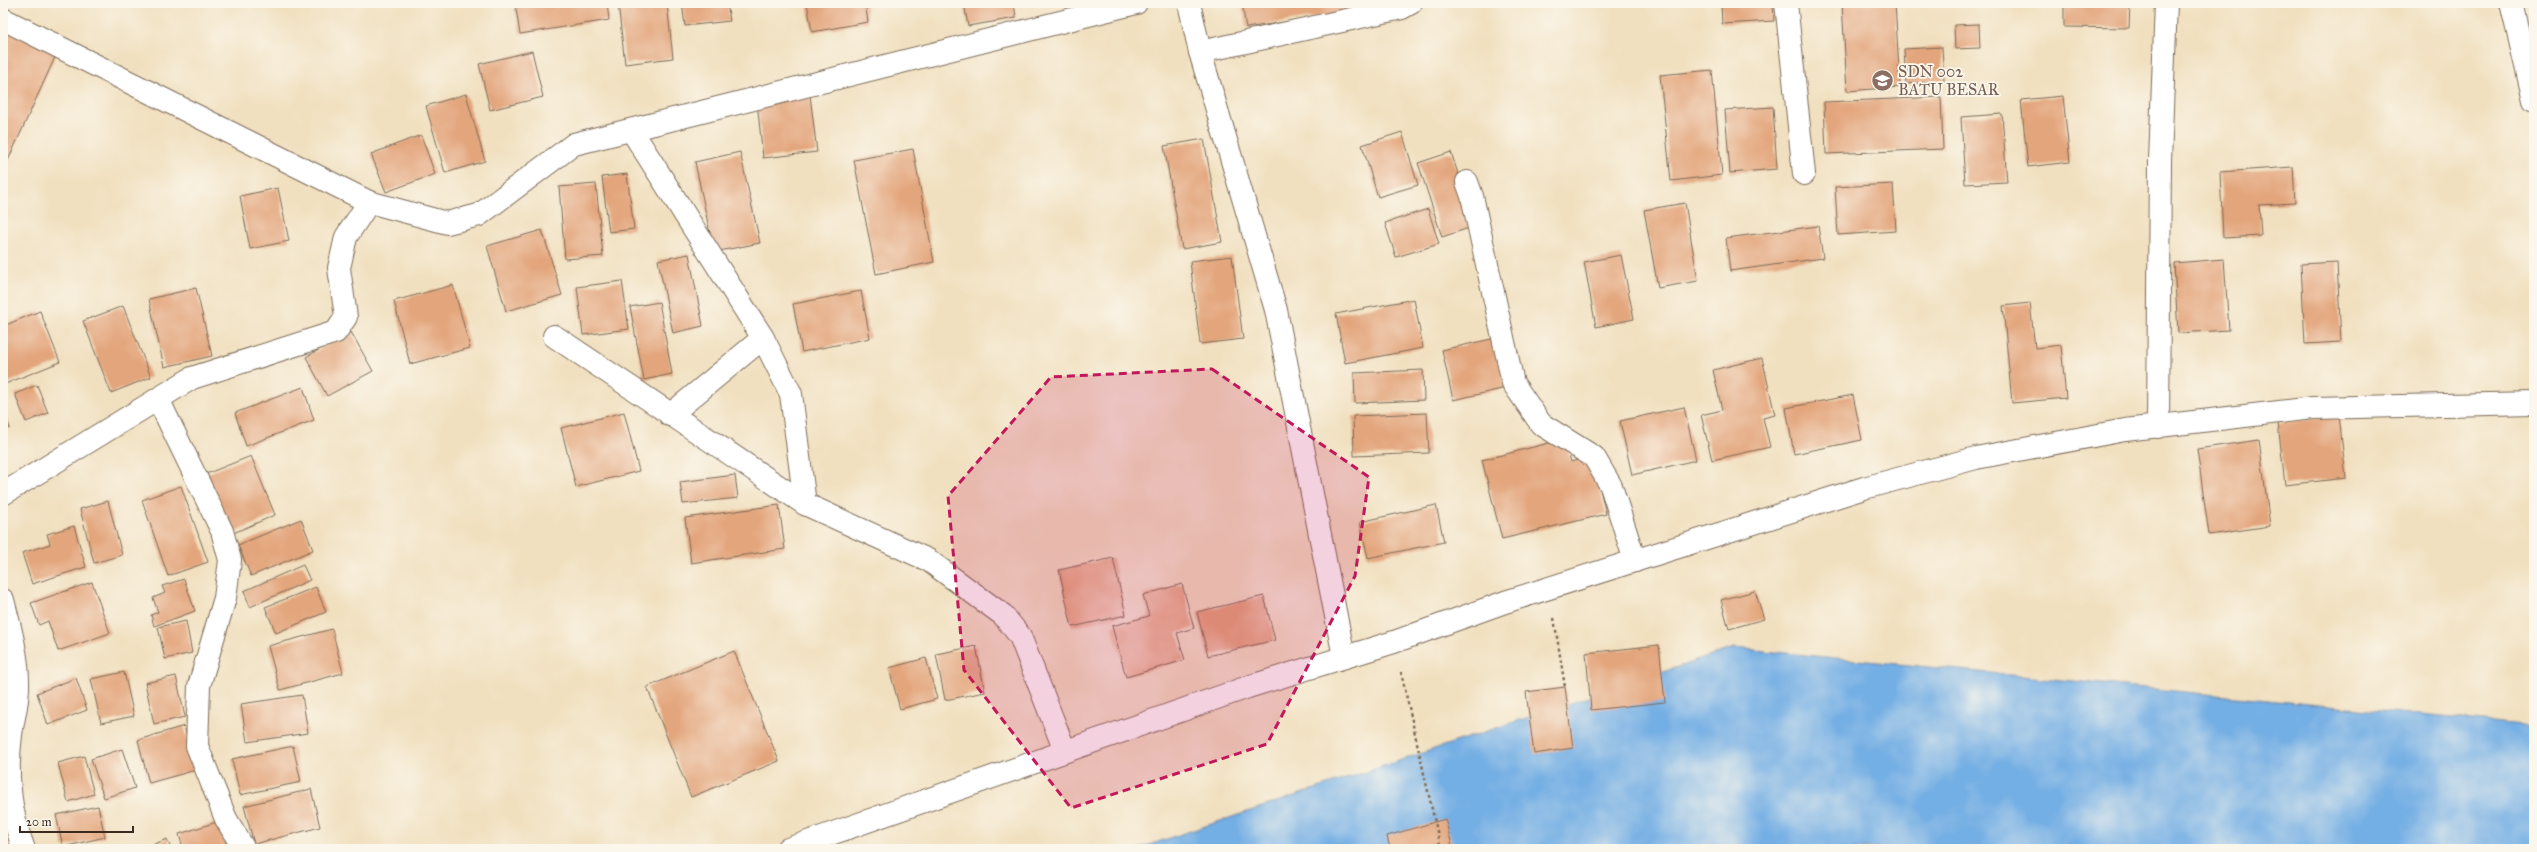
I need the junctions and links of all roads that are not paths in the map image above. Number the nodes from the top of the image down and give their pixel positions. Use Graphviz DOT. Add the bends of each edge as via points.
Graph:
graph roads {
  1 [pos="1136,3"];
  2 [pos="1189,3"];
  3 [pos="1411,3"];
  4 [pos="1786,3"];
  5 [pos="2166,3"];
  6 [pos="2511,3"];
  7 [pos="3,19"];
  8 [pos="1200,52"];
  9 [pos="2534,100"];
  10 [pos="632,131"];
  11 [pos="1804,174"];
  12 [pos="1467,182"];
  13 [pos="369,202"];
  14 [pos="554,336"];
  15 [pos="763,338"];
  16 [pos="158,399"];
  17 [pos="2534,403"];
  18 [pos="670,415"];
  19 [pos="2158,427"];
  20 [pos="3,494"];
  21 [pos="805,504"];
  22 [pos="1635,561"];
  23 [pos="3,600"];
  24 [pos="1344,657"];
  25 [pos="1066,751"];
  26 [pos="24,849"];
  27 [pos="244,849"];
  28 [pos="788,849"];
  1 -- 10 [label="street"];
  2 -- 8 [label="street"];
  3 -- 8 [label="street" via="1402,8"];
  4 -- 11 [label="street"];
  5 -- 19 [label="street" via="2160,168"];
  6 -- 9 [label="street"];
  7 -- 13 [label="street"];
  8 -- 24 [label="street" via="1276,310"];
  10 -- 13 [label="street" via="574,144 480,215 448,223"];
  10 -- 15 [label="street"];
  12 -- 22 [label="street" via="1514,383 1541,424 1594,457 1611,486"];
  13 -- 16 [label="street" via="346,237 339,268 346,317 336,332 192,378"];
  14 -- 18 [label="street"];
  15 -- 18 [label="street"];
  15 -- 21 [label="street" via="791,394"];
  16 -- 20 [label="street"];
  16 -- 27 [label="street" via="222,531 230,560 225,598 199,686 197,746 226,819"];
  17 -- 19 [label="street" via="2313,408"];
  18 -- 21 [label="street"];
  19 -- 22 [label="street" via="2125,430 1976,458 1864,488"];
  21 -- 25 [label="street" via="928,560 1002,615 1020,636"];
  22 -- 24 [label="street"];
  23 -- 26 [label="street" via="10,627 18,687 10,737 8,780 18,833"];
  24 -- 25 [label="street" via="1248,687"];
  25 -- 28 [label="street"];
}
